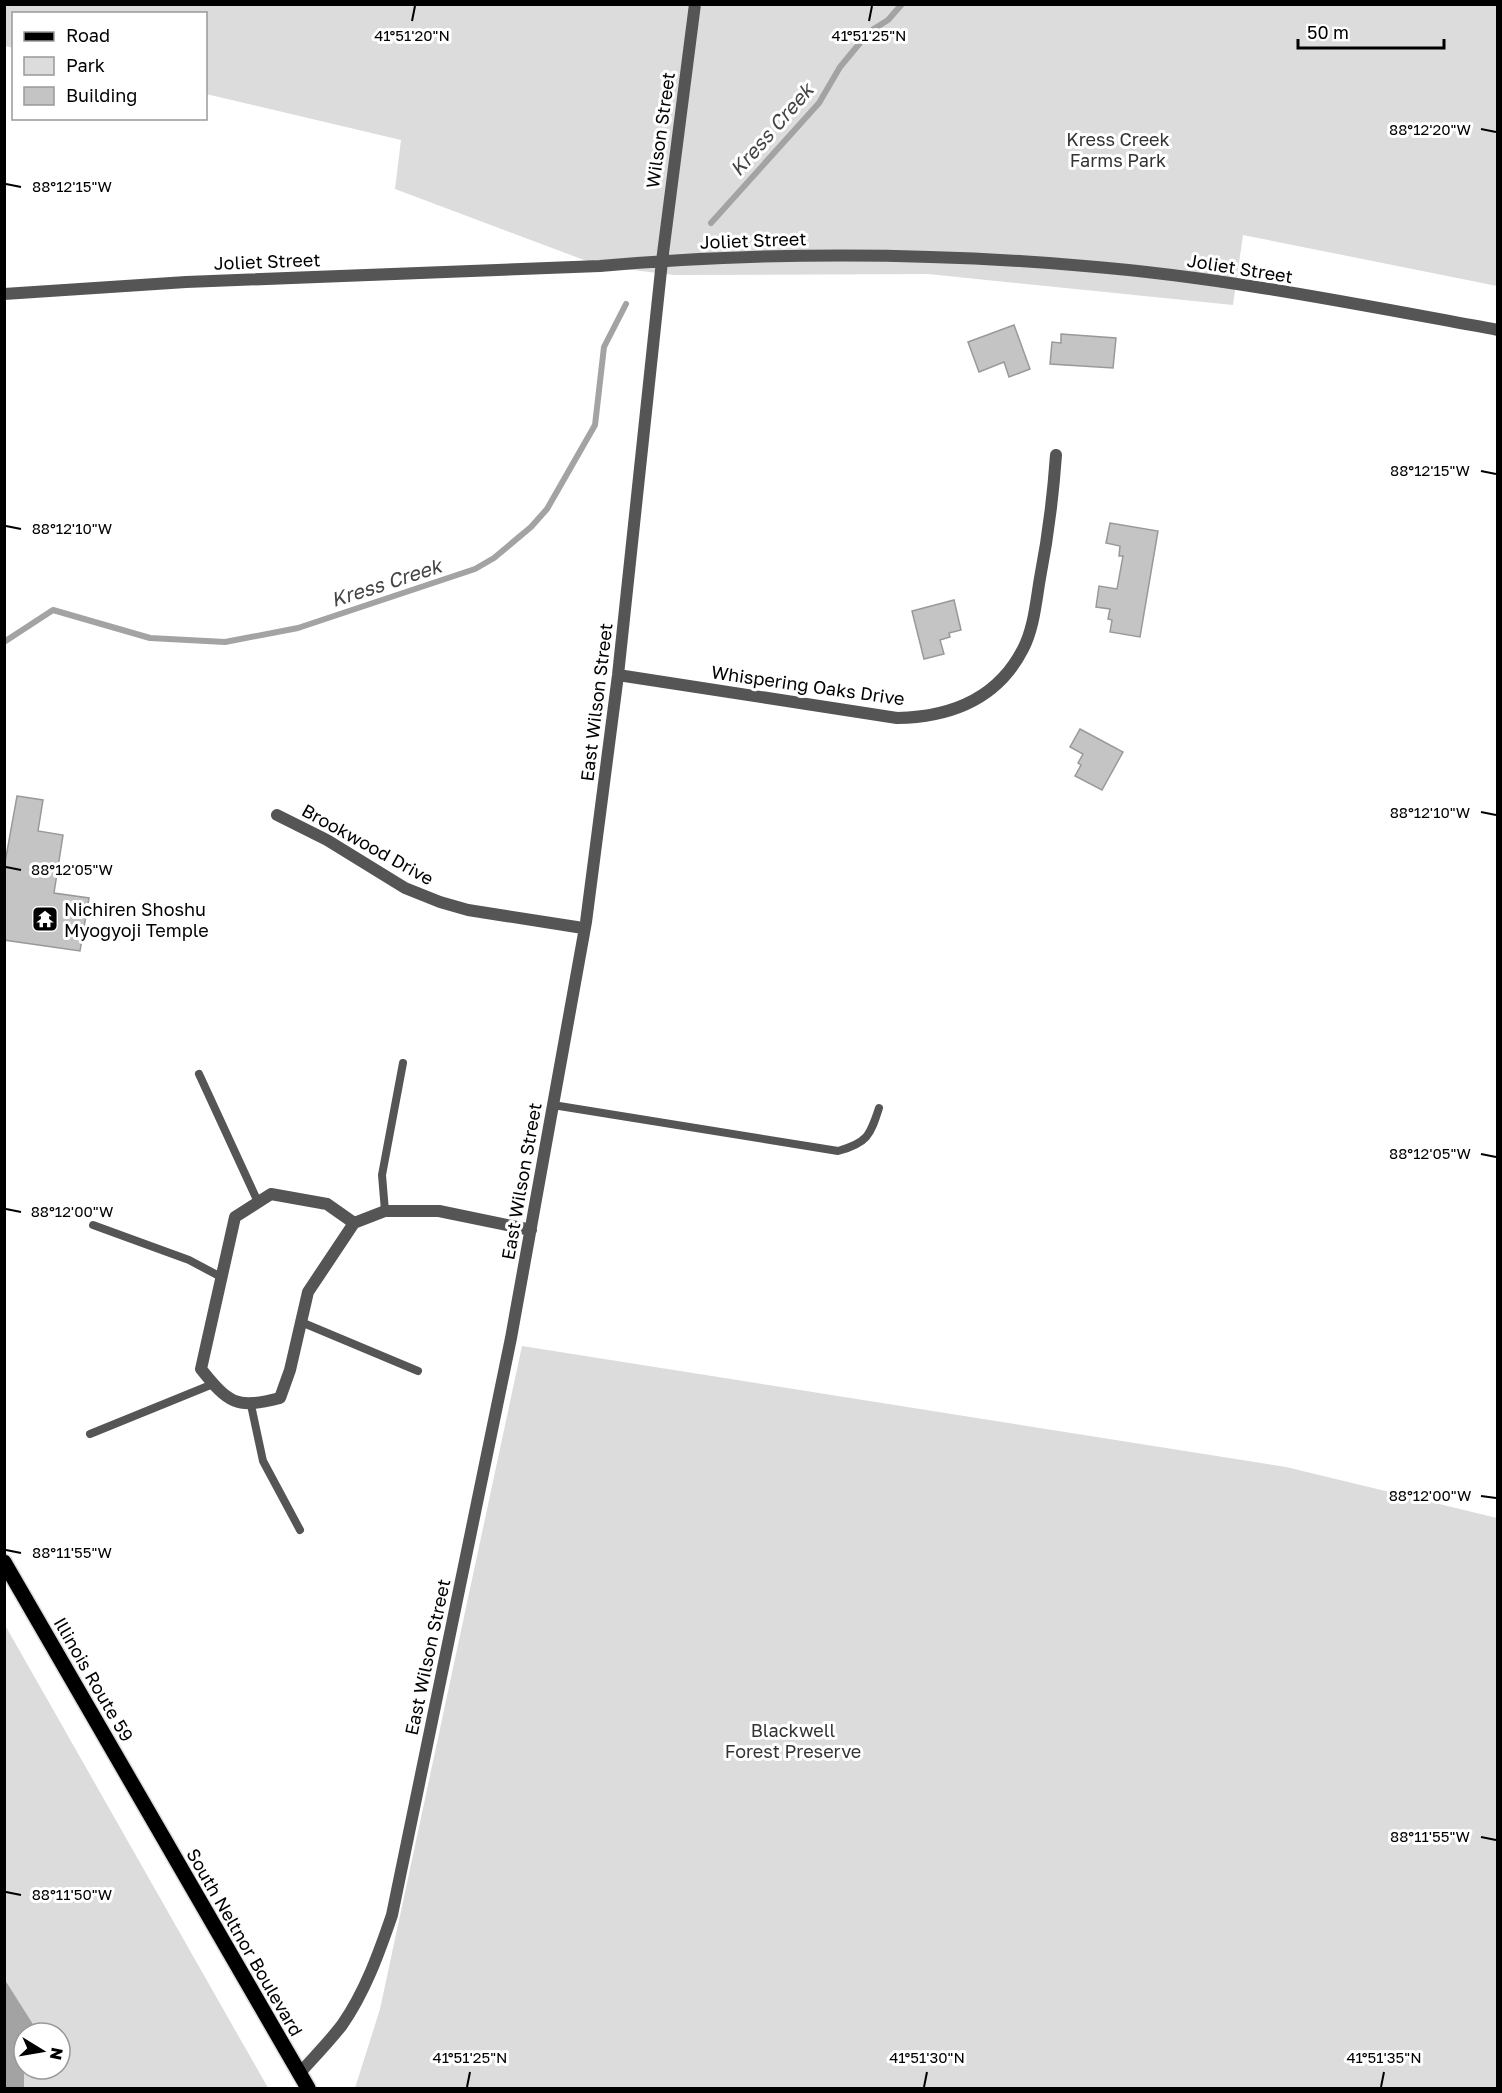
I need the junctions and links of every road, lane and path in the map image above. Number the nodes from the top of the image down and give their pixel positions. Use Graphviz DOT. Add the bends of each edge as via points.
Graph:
graph roads {
  1 [pos="695,4"];
  2 [pos="662,261"];
  3 [pos="4,294"];
  4 [pos="1497,330"];
  5 [pos="1056,455"];
  6 [pos="618,675"];
  7 [pos="277,815"];
  8 [pos="583,928"];
  9 [pos="404,1063"];
  10 [pos="199,1074"];
  11 [pos="553,1105"];
  12 [pos="879,1108"];
  13 [pos="258,1202"];
  14 [pos="385,1211"];
  15 [pos="354,1223"];
  16 [pos="93,1225"];
  17 [pos="531,1230"];
  18 [pos="221,1277"];
  19 [pos="301,1322"];
  20 [pos="418,1371"];
  21 [pos="213,1384"];
  22 [pos="251,1405"];
  23 [pos="90,1434"];
  24 [pos="300,1530"];
  25 [pos="4,1562"];
  26 [pos="149,1815"];
  27 [pos="299,2074"];
  28 [pos="308,2088"];
  1 -- 2 [label="street, Wilson Street"];
  2 -- 3 [label="street, Joliet Street"];
  2 -- 4 [label="street, Joliet Street" via="915,256 1087,266 1232,285"];
  2 -- 6 [label="street, East Wilson Street"];
  5 -- 6 [label="street, Whispering Oaks Drive" via="1050,526 1023,650 1005,675 970,703 937,716 897,718"];
  6 -- 8 [label="street, East Wilson Street"];
  7 -- 8 [label="street, Brookwood Drive" via="327,840 405,888 440,902"];
  8 -- 11 [label="street, East Wilson Street"];
  9 -- 14 [label="lane" via="382,1175"];
  10 -- 13 [label="lane"];
  11 -- 12 [label="lane" via="838,1151 855,1147 870,1134"];
  11 -- 17 [label="street, East Wilson Street"];
  13 -- 15 [label="street" via="271,1194 327,1204"];
  13 -- 18 [label="street" via="235,1217"];
  14 -- 15 [label="street"];
  14 -- 17 [label="street" via="440,1211"];
  15 -- 19 [label="street" via="308,1292"];
  16 -- 18 [label="lane" via="189,1260"];
  17 -- 27 [label="street, East Wilson Street" via="392,1916 378,1955 342,2025"];
  18 -- 21 [label="street" via="201,1369"];
  19 -- 20 [label="lane"];
  19 -- 22 [label="street" via="280,1398"];
  21 -- 22 [label="street" via="223,1396"];
  21 -- 23 [label="lane"];
  22 -- 24 [label="lane" via="263,1461"];
  25 -- 26 [label="main road, Illinois Route 59"];
  26 -- 27 [label="main road, South Neltnor Boulevard"];
  27 -- 28 [label="main road, South Neltnor Boulevard"];
}
